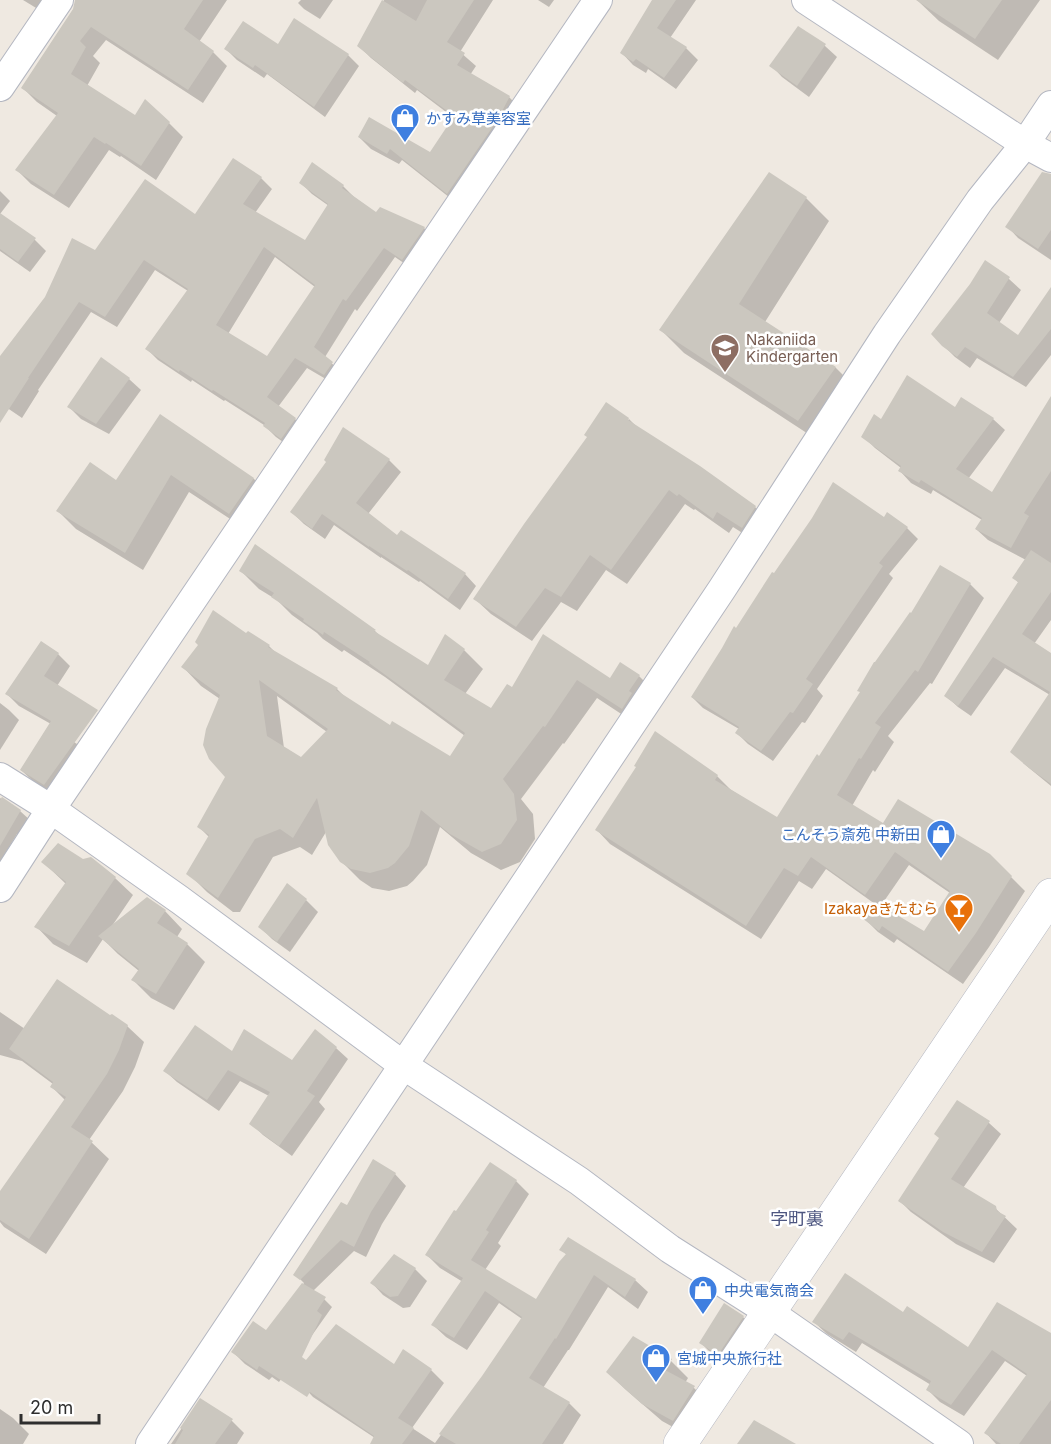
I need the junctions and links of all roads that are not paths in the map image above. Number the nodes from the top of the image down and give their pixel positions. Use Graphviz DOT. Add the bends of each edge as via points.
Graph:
graph roads {
  1 [pos="59,0"];
  2 [pos="598,0"];
  3 [pos="806,0"];
  4 [pos="0,87"];
  5 [pos="1051,105"];
  6 [pos="1025,144"];
  7 [pos="1051,158"];
  8 [pos="0,777"];
  9 [pos="51,809"];
  10 [pos="0,888"];
  11 [pos="1051,895"];
  12 [pos="404,1065"];
  13 [pos="769,1312"];
  14 [pos="150,1444"];
  15 [pos="680,1444"];
  16 [pos="959,1444"];
  1 -- 4 [label="street"];
  2 -- 9 [label="street"];
  3 -- 6 [label="street"];
  5 -- 6 [label="street"];
  6 -- 7 [label="street"];
  6 -- 12 [label="street" via="980,200 887,334"];
  8 -- 9 [label="street"];
  9 -- 10 [label="street"];
  9 -- 12 [label="street"];
  11 -- 13 [label="street"];
  12 -- 13 [label="street" via="579,1181 670,1249"];
  12 -- 14 [label="street"];
  13 -- 15 [label="street"];
  13 -- 16 [label="street"];
}
